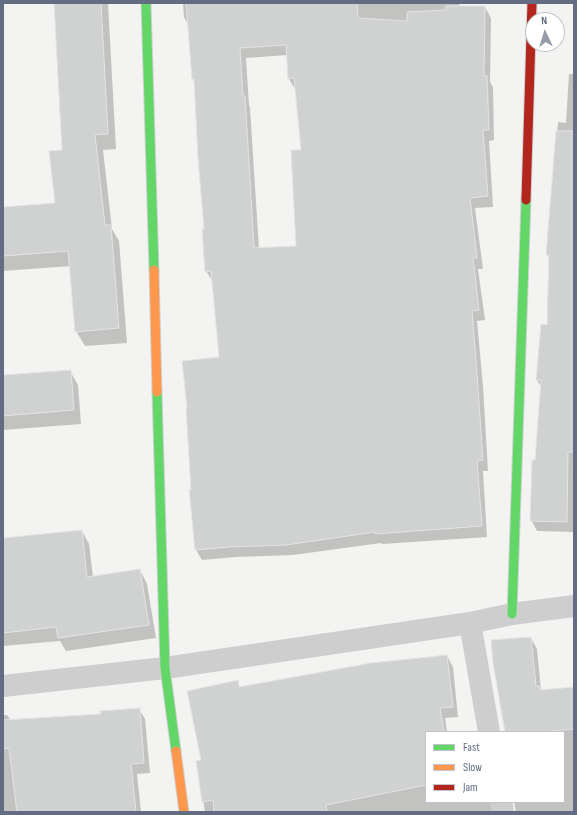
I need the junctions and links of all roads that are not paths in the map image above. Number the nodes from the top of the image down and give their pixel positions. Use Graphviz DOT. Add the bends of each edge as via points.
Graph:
graph roads {
  1 [pos="146,3"];
  2 [pos="532,3"];
  3 [pos="574,606"];
  4 [pos="512,614"];
  5 [pos="470,623"];
  6 [pos="165,668"];
  7 [pos="3,686"];
  8 [pos="489,731"];
  9 [pos="184,812"];
  1 -- 6 [label="street"];
  2 -- 4 [label="street"];
  3 -- 4 [label="street"];
  4 -- 5 [label="street"];
  5 -- 6 [label="street"];
  5 -- 8 [label="street"];
  6 -- 7 [label="street"];
  6 -- 9 [label="street"];
}
